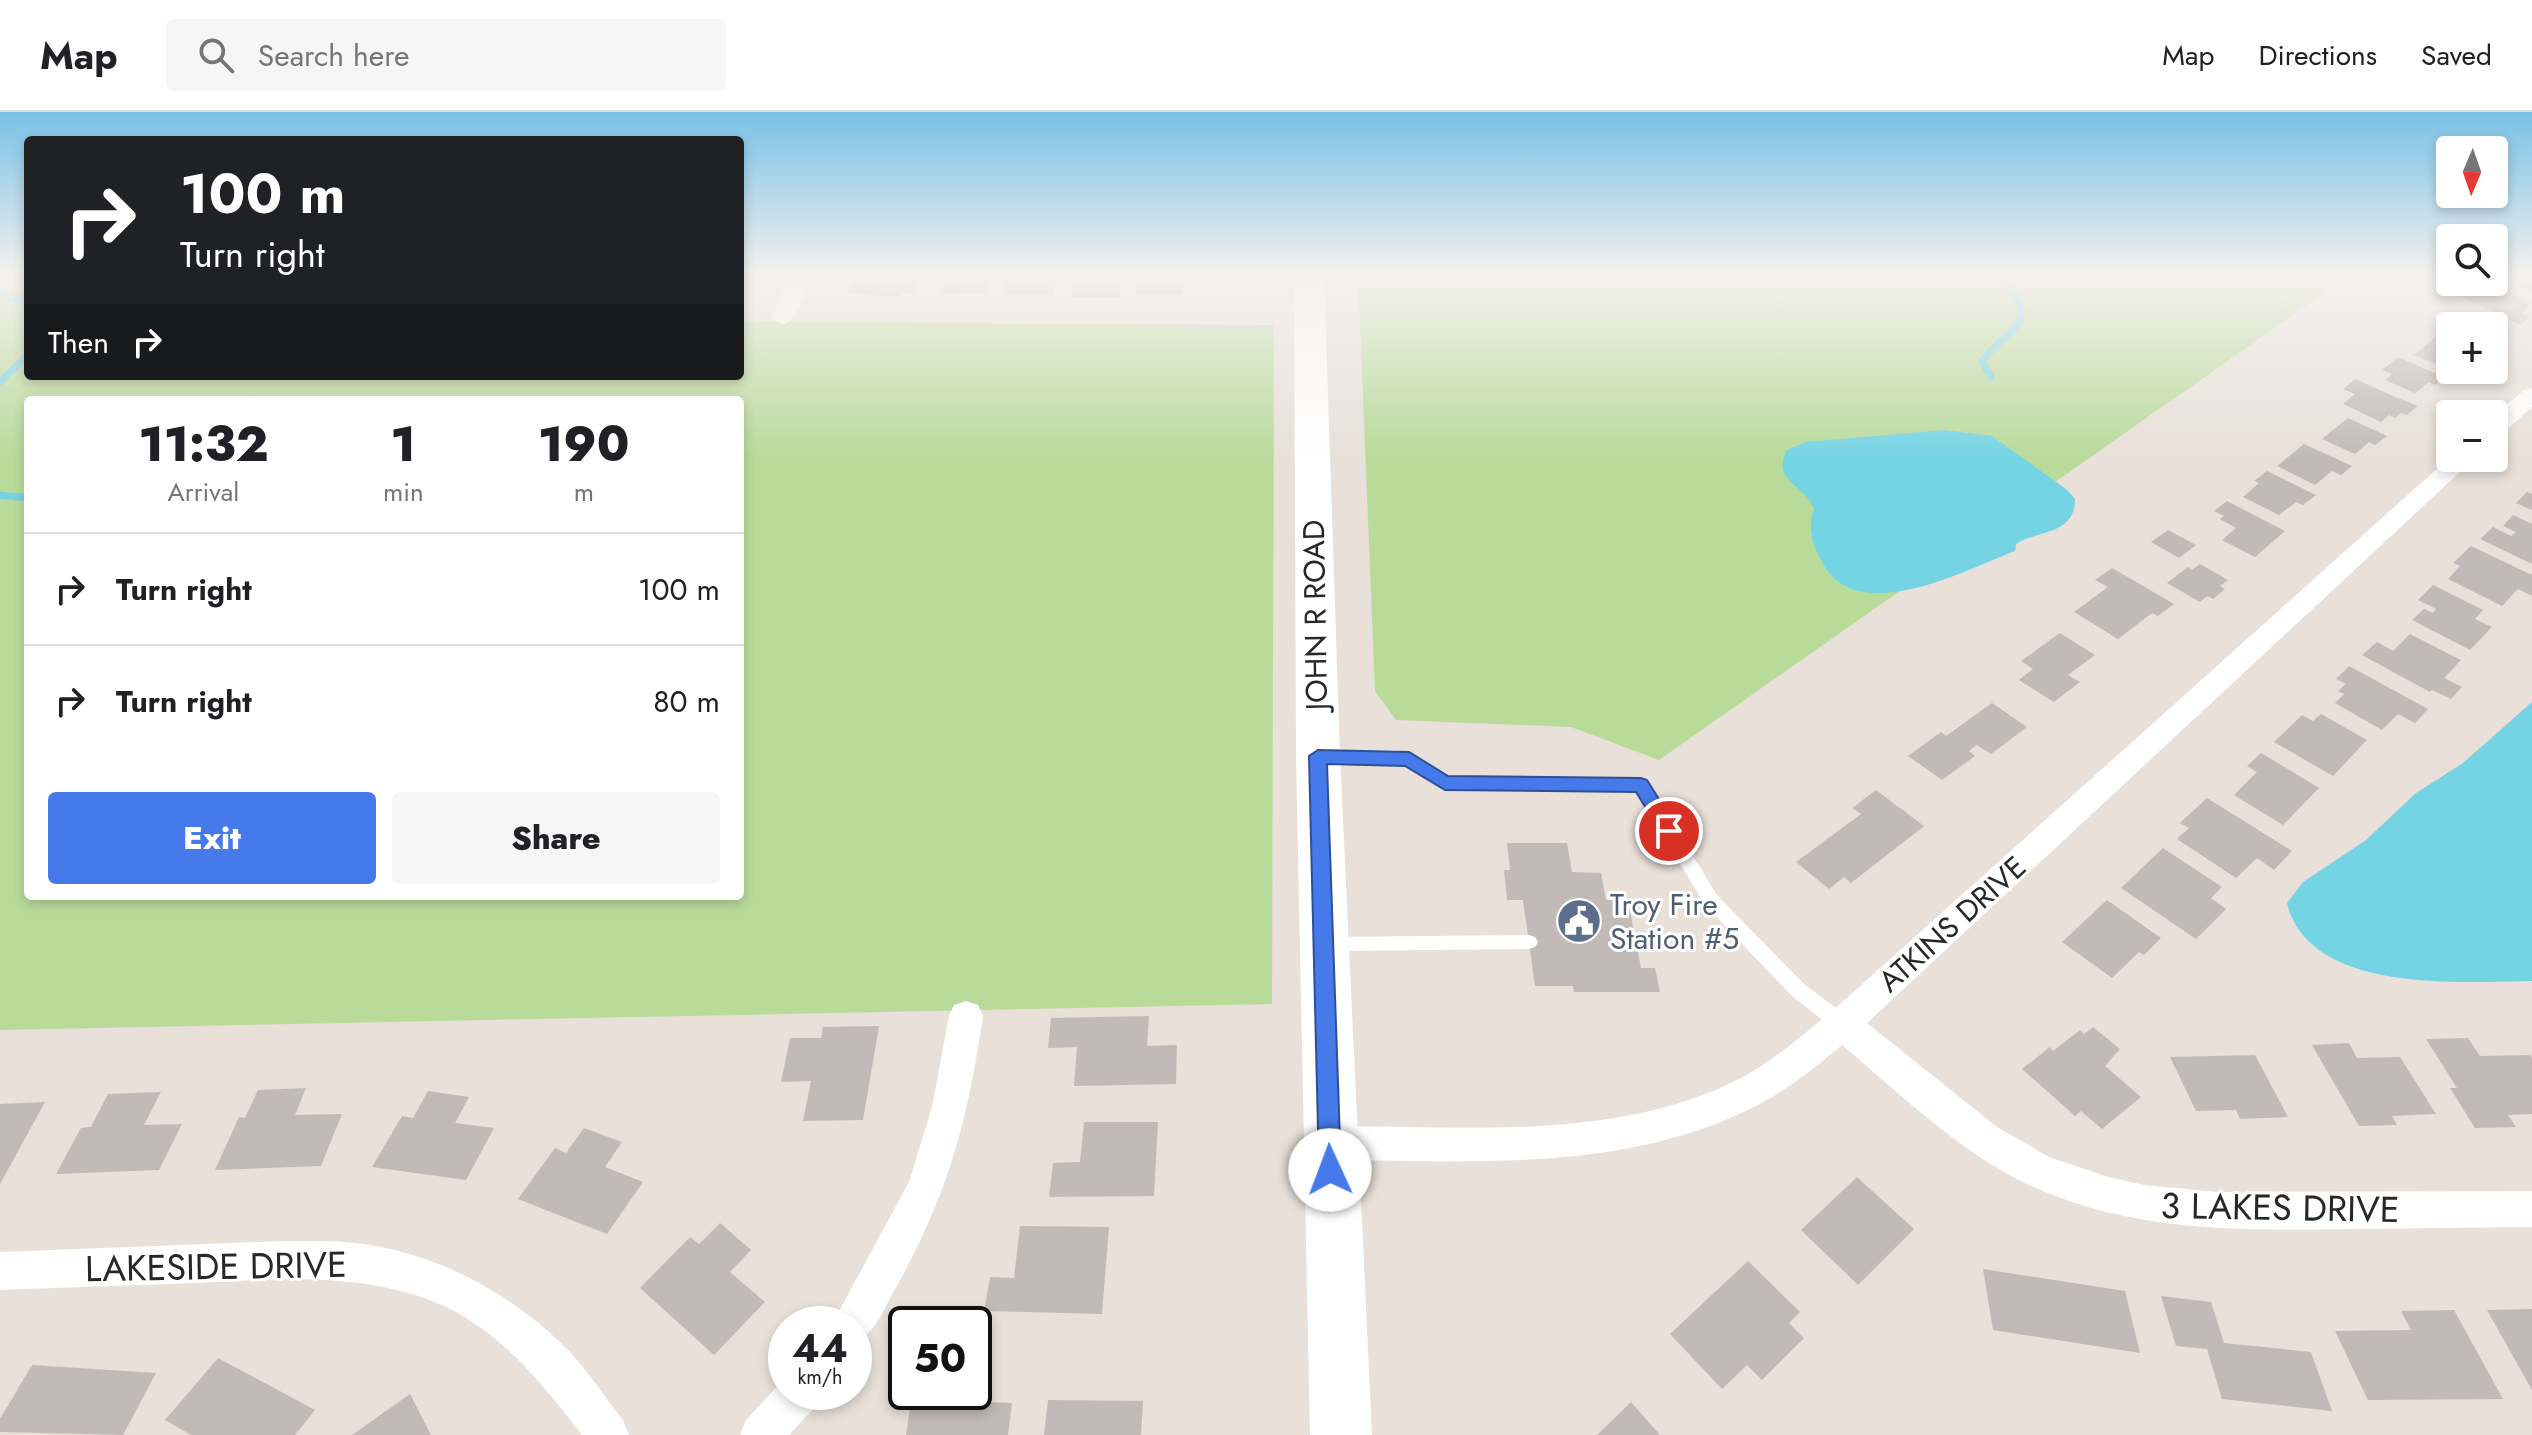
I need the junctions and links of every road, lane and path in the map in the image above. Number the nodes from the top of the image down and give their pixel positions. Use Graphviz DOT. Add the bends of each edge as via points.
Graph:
graph roads {
  1 [pos="1310,337"];
  2 [pos="2532,395"];
  3 [pos="2508,416"];
  4 [pos="2448,472"];
  5 [pos="1318,756"];
  6 [pos="1529,942"];
  7 [pos="1324,944"];
  8 [pos="966,1016"];
  9 [pos="1842,1024"];
  10 [pos="1329,1143"];
  11 [pos="2532,1209"];
  12 [pos="0,1271"];
  13 [pos="863,1306"];
  14 [pos="784,1410"];
  15 [pos="608,1435"];
  16 [pos="761,1435"];
  17 [pos="1341,1435"];
  1 -- 5 [label="main road, JOHN R ROAD"];
  2 -- 3 [label="street"];
  4 -- 9 [label="street, ATKINS DRIVE"];
  5 -- 7 [label="main road, JOHN R ROAD"];
  5 -- 9 [label="lane" via="1409,759 1445,783 1641,785 1711,900 1798,990"];
  6 -- 7 [label="lane"];
  7 -- 10 [label="main road, JOHN R ROAD"];
  8 -- 13 [label="street" via="952,1105 936,1159 918,1206"];
  9 -- 10 [label="street, ATKINS DRIVE" via="1774,1078 1706,1112 1662,1124 1552,1139"];
  9 -- 11 [label="street, 3 LAKES DRIVE" via="2003,1151 2074,1185 2117,1198 2155,1207 2237,1212"];
  10 -- 17 [label="main road, JOHN R ROAD"];
  12 -- 15 [label="street, LAKESIDE DRIVE" via="285,1260 363,1263 399,1271 457,1291 484,1307 549,1359"];
  14 -- 16 [label="street"];
}
